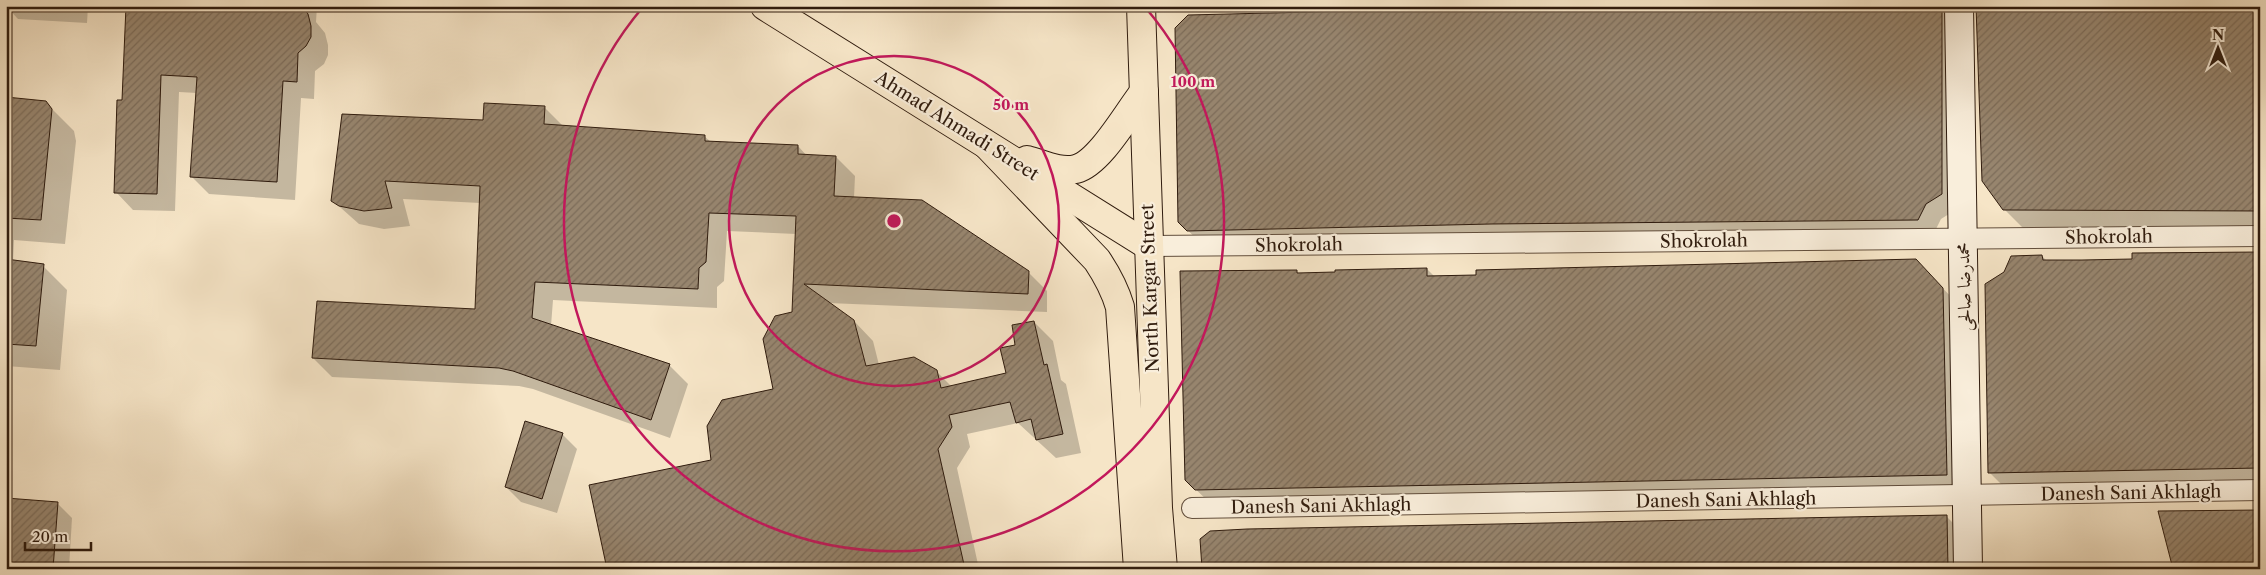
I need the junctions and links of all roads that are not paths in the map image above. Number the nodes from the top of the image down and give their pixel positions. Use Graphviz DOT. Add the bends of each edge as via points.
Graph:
graph roads {
  1 [pos="765,6"];
  2 [pos="1141,6"];
  3 [pos="1958,6"];
  4 [pos="1144,92"];
  5 [pos="988,146"];
  6 [pos="2260,236"];
  7 [pos="1963,239"];
  8 [pos="1149,246"];
  9 [pos="2260,490"];
  10 [pos="1967,496"];
  11 [pos="1192,508"];
  12 [pos="1138,569"];
  13 [pos="1163,569"];
  14 [pos="1968,569"];
  1 -- 5 [label="main road, Ahmad Ahmadi Street"];
  2 -- 4 [label="main road, North Kargar Street"];
  3 -- 7 [label="street, محمدرضا صالحی"];
  4 -- 5 [label="main road" via="1098,154 1084,166 1064,170"];
  4 -- 8 [label="main road, North Kargar Street"];
  5 -- 8 [label="main road, Ahmad Ahmadi Street"];
  5 -- 12 [label="main road, North Kargar Street" via="1097,260 1110,280 1120,307"];
  6 -- 7 [label="street, Shokrolah"];
  7 -- 8 [label="street, Shokrolah"];
  7 -- 10 [label="street, محمدرضا صالحی"];
  8 -- 13 [label="main road, North Kargar Street"];
  9 -- 10 [label="street, Danesh Sani Akhlagh"];
  10 -- 11 [label="street, Danesh Sani Akhlagh"];
  10 -- 14 [label="street, محمدرضا صالحی"];
}
